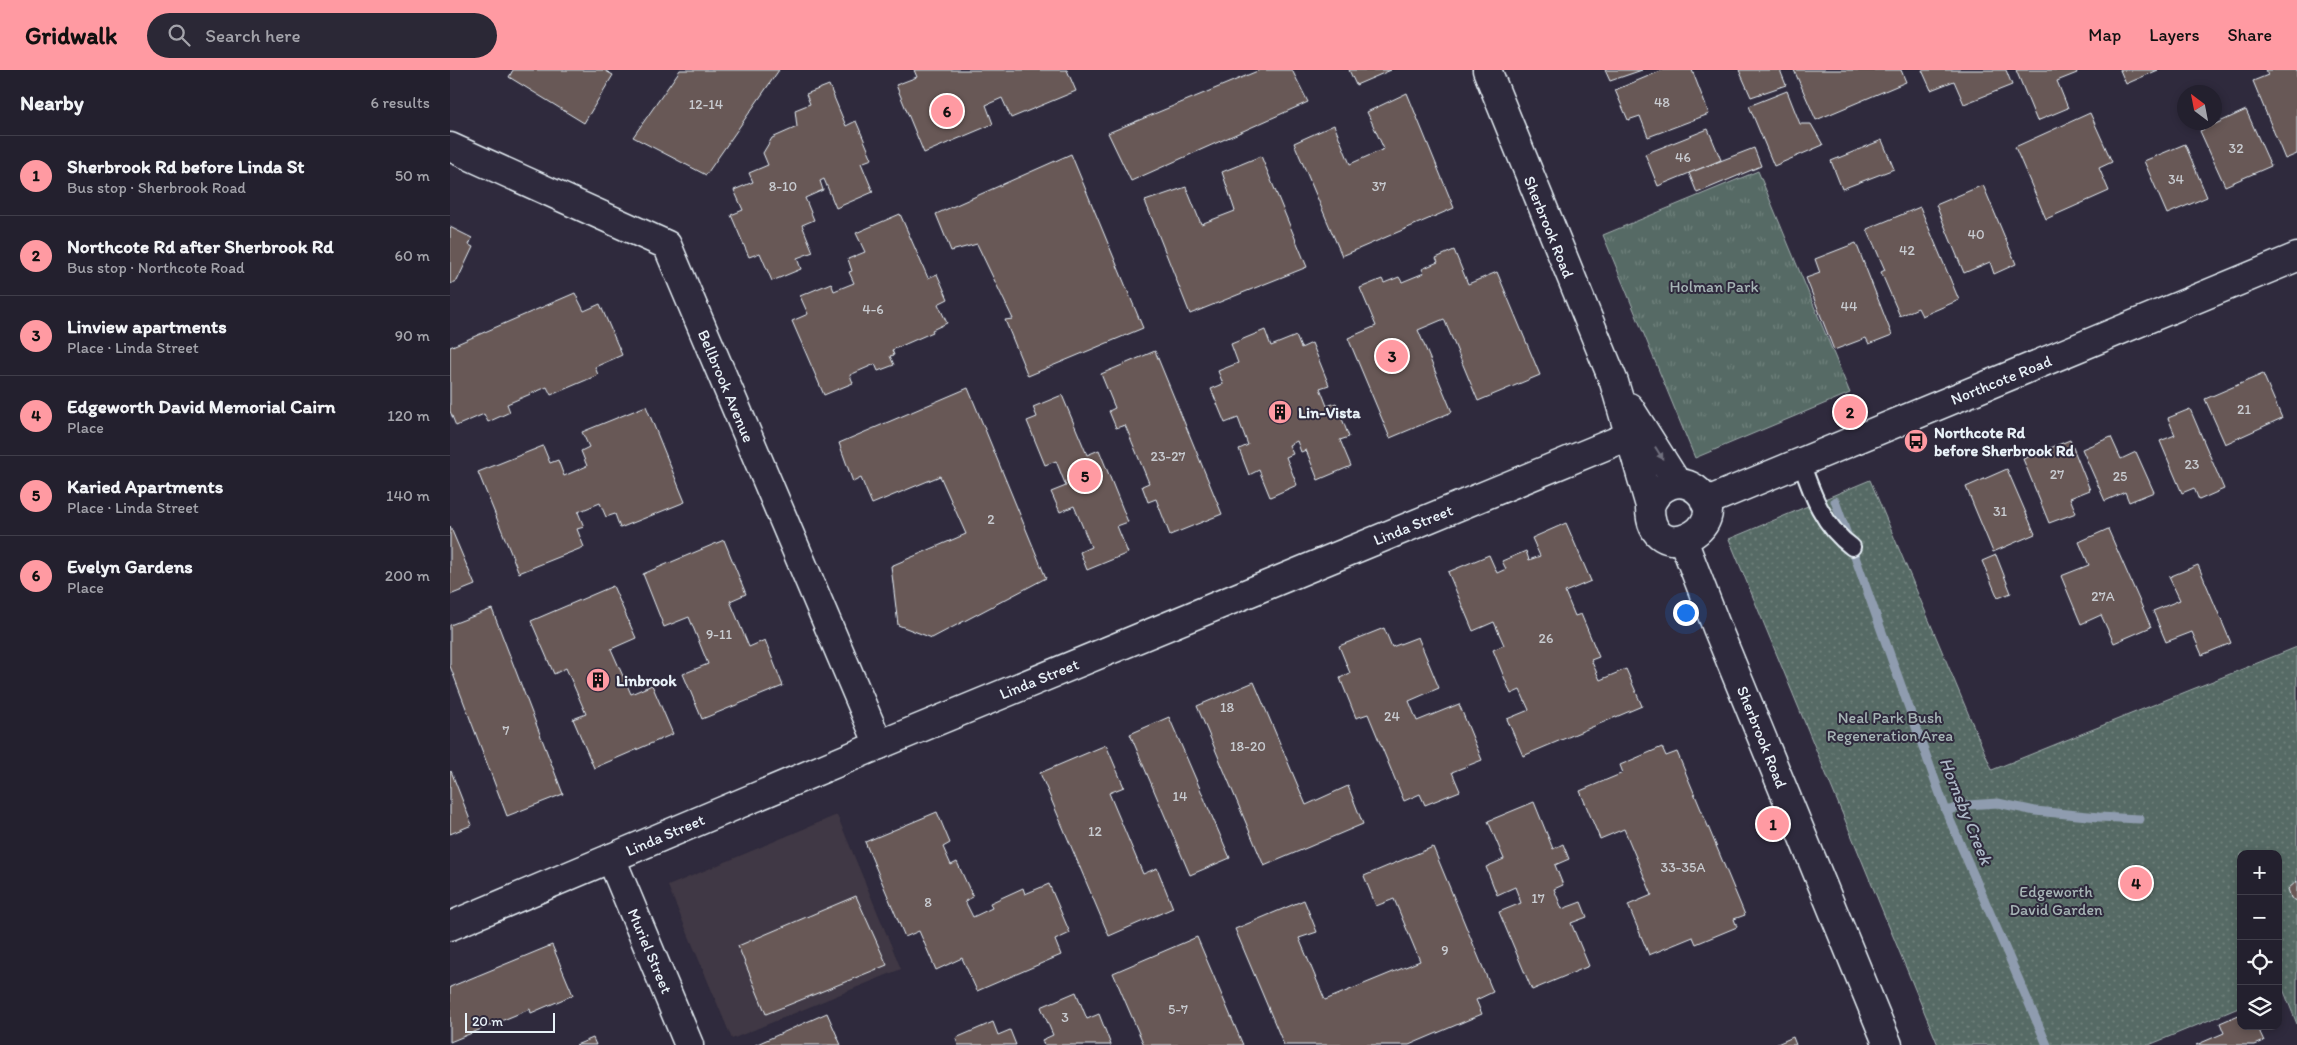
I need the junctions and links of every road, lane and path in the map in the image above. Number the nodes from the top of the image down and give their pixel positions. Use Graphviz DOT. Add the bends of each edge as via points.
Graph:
graph roads {
  1 [pos="1487,70"];
  2 [pos="450,147"];
  3 [pos="2297,257"];
  4 [pos="1614,382"];
  5 [pos="1629,436"];
  6 [pos="1801,462"];
  7 [pos="1677,483"];
  8 [pos="1705,502"];
  9 [pos="1650,506"];
  10 [pos="1683,540"];
  11 [pos="1852,547"];
  12 [pos="879,745"];
  13 [pos="611,858"];
  14 [pos="450,926"];
  15 [pos="689,1045"];
  16 [pos="1888,1045"];
  1 -- 4 [label="street, Sherbrook Road"];
  2 -- 12 [label="street, Bellbrook Avenue" via="667,245"];
  3 -- 6 [label="street, Northcote Road"];
  4 -- 5 [label="street, Sherbrook Road"];
  4 -- 7 [label="street, Sherbrook Road, one-way"];
  5 -- 9 [label="street, Sherbrook Road"];
  5 -- 12 [label="street, Linda Street"];
  6 -- 8 [label="street, Northcote Road"];
  6 -- 11 [label="lane" via="1819,509 1841,539"];
  7 -- 8 [label="street" via="1694,488"];
  7 -- 9 [label="street" via="1659,490"];
  8 -- 10 [label="street" via="1707,510 1703,526"];
  9 -- 10 [label="street, Sherbrook Road" via="1652,524 1657,532 1673,540"];
  10 -- 16 [label="street, Sherbrook Road"];
  12 -- 13 [label="street, Linda Street"];
  13 -- 14 [label="street, Linda Street"];
  13 -- 15 [label="street, Muriel Street"];
}
